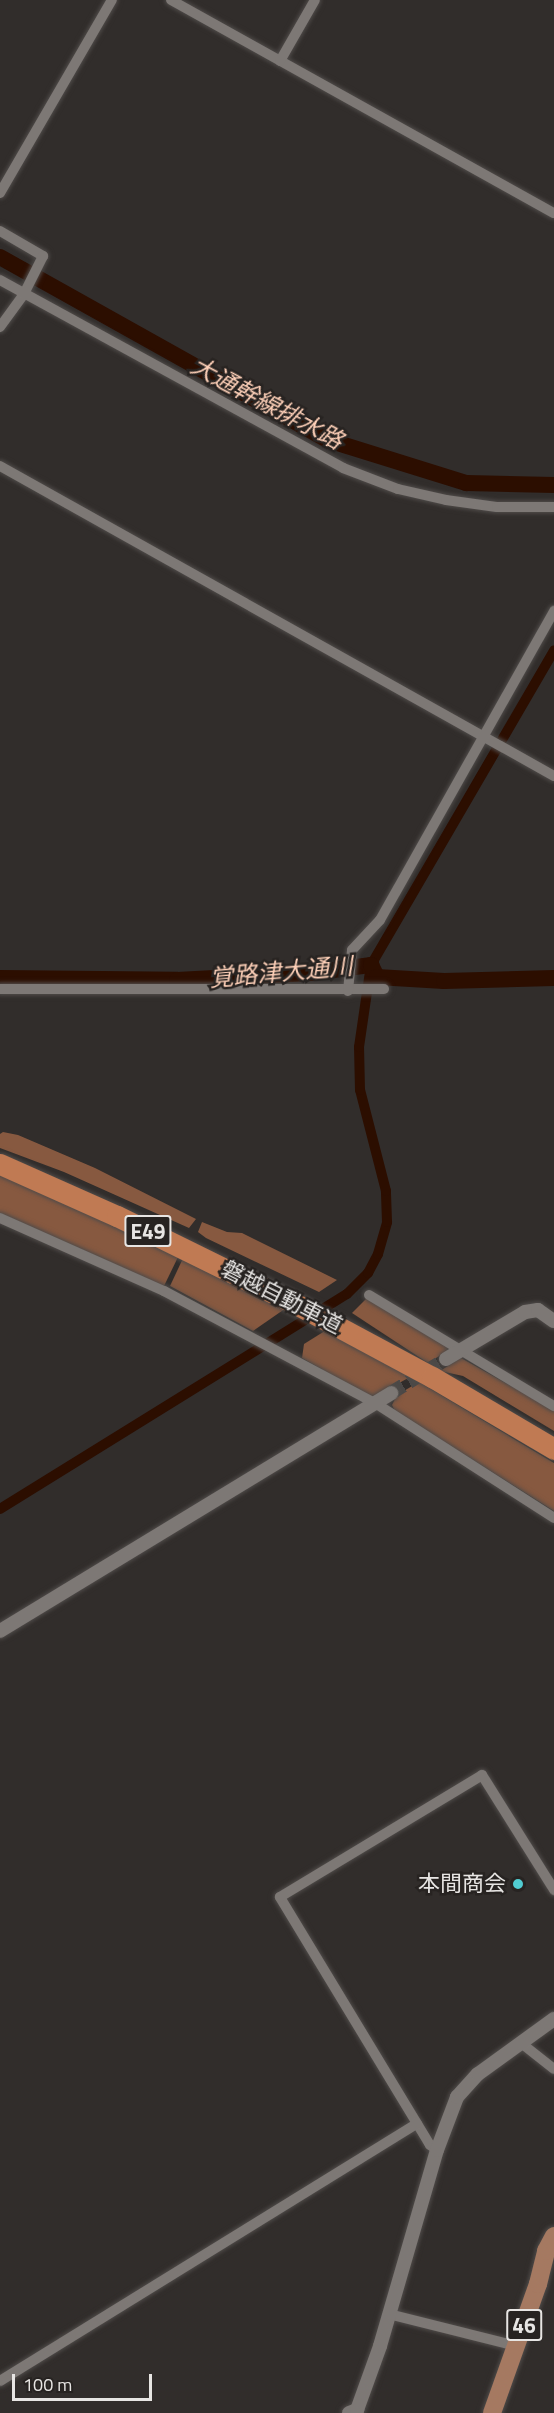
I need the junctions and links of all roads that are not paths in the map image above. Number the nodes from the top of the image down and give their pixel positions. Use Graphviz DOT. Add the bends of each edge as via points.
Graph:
graph roads {
  1 [pos="112,0"];
  2 [pos="171,0"];
  3 [pos="315,0"];
  4 [pos="280,61"];
  5 [pos="0,193"];
  6 [pos="554,213"];
  7 [pos="0,231"];
  8 [pos="0,280"];
  9 [pos="25,291"];
  10 [pos="0,327"];
  11 [pos="0,466"];
  12 [pos="554,507"];
  13 [pos="554,611"];
  14 [pos="486,738"];
  15 [pos="554,776"];
  16 [pos="352,988"];
  17 [pos="0,989"];
  18 [pos="384,989"];
  19 [pos="0,1164"];
  20 [pos="0,1218"];
  21 [pos="369,1295"];
  22 [pos="554,1321"];
  23 [pos="462,1349"];
  24 [pos="446,1359"];
  25 [pos="391,1393"];
  26 [pos="375,1403"];
  27 [pos="554,1406"];
  28 [pos="554,1449"];
  29 [pos="554,1518"];
  30 [pos="0,1631"];
  31 [pos="554,1890"];
  32 [pos="554,2019"];
  33 [pos="520,2043"];
  34 [pos="554,2069"];
  35 [pos="417,2123"];
  36 [pos="437,2150"];
  37 [pos="554,2236"];
  38 [pos="389,2314"];
  39 [pos="516,2346"];
  40 [pos="0,2381"];
  41 [pos="354,2412"];
  42 [pos="492,2413"];
  1 -- 5 [label="street"];
  2 -- 4 [label="street"];
  3 -- 4 [label="street"];
  4 -- 6 [label="street"];
  7 -- 9 [label="street" via="43,256"];
  8 -- 9 [label="street"];
  9 -- 10 [label="street"];
  9 -- 12 [label="street" via="343,468 398,489 446,500 496,507"];
  11 -- 14 [label="street"];
  13 -- 14 [label="street"];
  14 -- 15 [label="street"];
  14 -- 16 [label="street" via="380,920 352,950"];
  16 -- 17 [label="street"];
  16 -- 18 [label="street"];
  19 -- 28 [label="highway, 磐越自動車道 / E49" via="117,1216 337,1325"];
  20 -- 26 [label="street" via="164,1291"];
  21 -- 23 [label="street"];
  22 -- 23 [label="street" via="533,1309"];
  23 -- 24 [label="street"];
  23 -- 27 [label="street"];
  25 -- 26 [label="street"];
  26 -- 29 [label="street"];
  26 -- 30 [label="street"];
  31 -- 35 [label="street" via="482,1775 280,1897"];
  32 -- 33 [label="street"];
  33 -- 34 [label="street"];
  33 -- 36 [label="street" via="461,2092"];
  35 -- 36 [label="street"];
  35 -- 40 [label="street"];
  36 -- 38 [label="street"];
  37 -- 39 [label="main road, 46"];
  38 -- 39 [label="street"];
  38 -- 41 [label="street"];
  39 -- 42 [label="main road, 46"];
}
